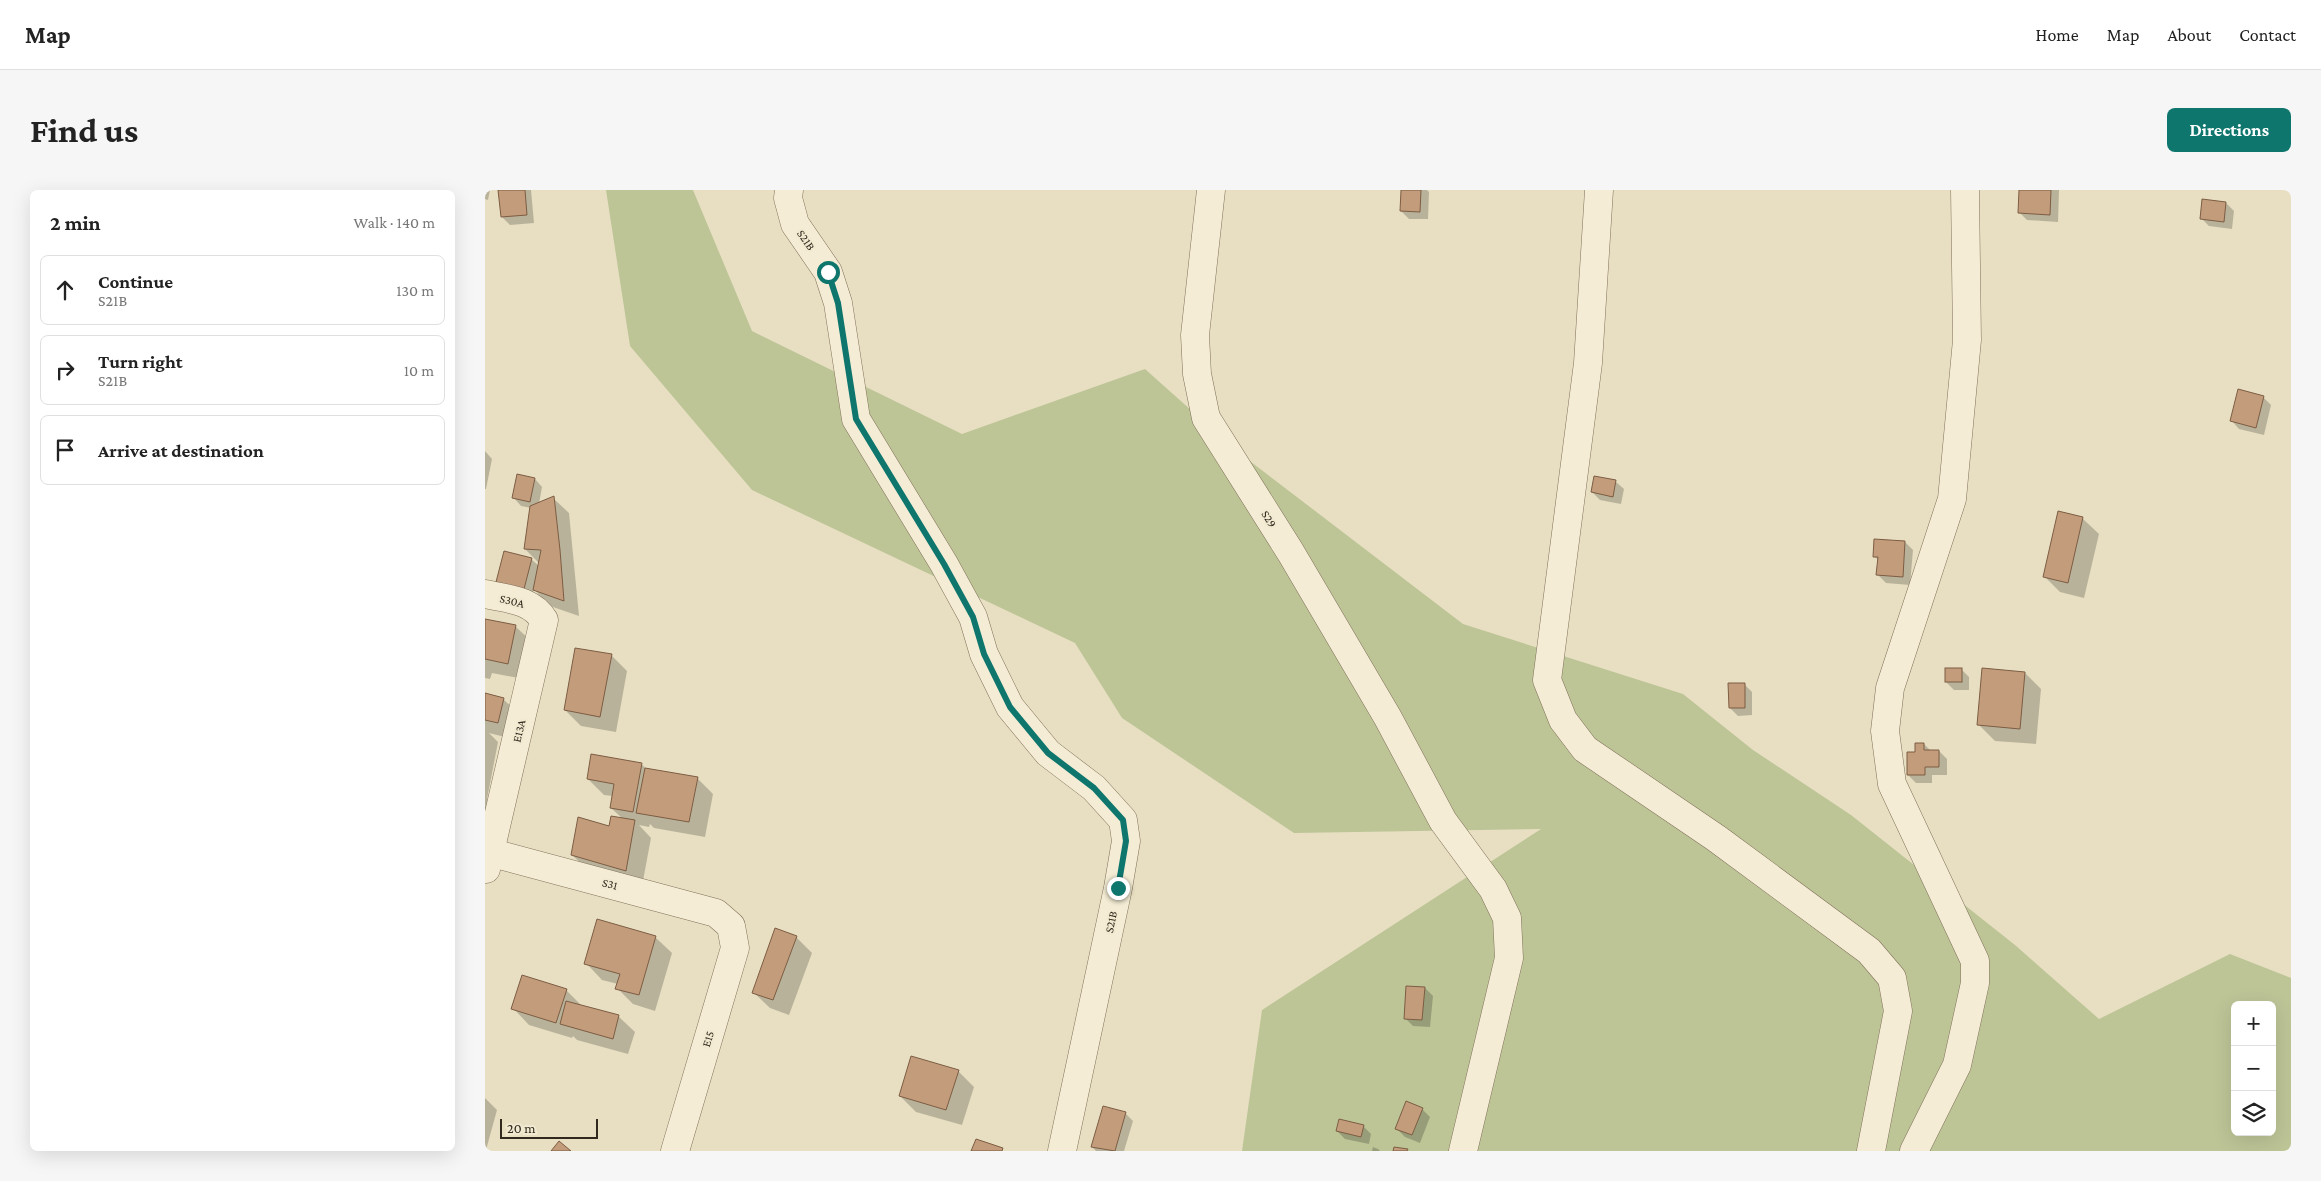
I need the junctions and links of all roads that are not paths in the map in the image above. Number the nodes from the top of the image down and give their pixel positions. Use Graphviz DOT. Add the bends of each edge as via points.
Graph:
graph roads {
  1 [pos="789,190"];
  2 [pos="1211,190"];
  3 [pos="1599,190"];
  4 [pos="1965,190"];
  5 [pos="485,594"];
  6 [pos="538,611"];
  7 [pos="487,858"];
  8 [pos="731,926"];
  9 [pos="675,1151"];
  10 [pos="1062,1151"];
  11 [pos="1463,1151"];
  12 [pos="1871,1151"];
  13 [pos="1914,1151"];
  1 -- 10 [label="street, S21B" via="795,224 828,272 838,303 856,419 973,617 984,654 1010,707 1048,753 1094,788 1123,820 1126,841 1118,888"];
  2 -- 11 [label="street, S29" via="1195,335 1197,374 1205,418 1291,553 1443,822 1493,889 1507,918 1509,958"];
  3 -- 12 [label="street" via="1588,363 1547,680 1563,720 1585,750 1716,838 1869,951 1892,978 1898,1011"];
  4 -- 13 [label="street" via="1967,340 1952,499 1889,688 1885,731 1892,784 1975,961 1975,983 1957,1065"];
  5 -- 6 [label="street, S30A" via="527,603"];
  6 -- 7 [label="street, E13A" via="544,620"];
  7 -- 8 [label="street, S31" via="716,913"];
  8 -- 9 [label="street, E15" via="735,948"];
}
